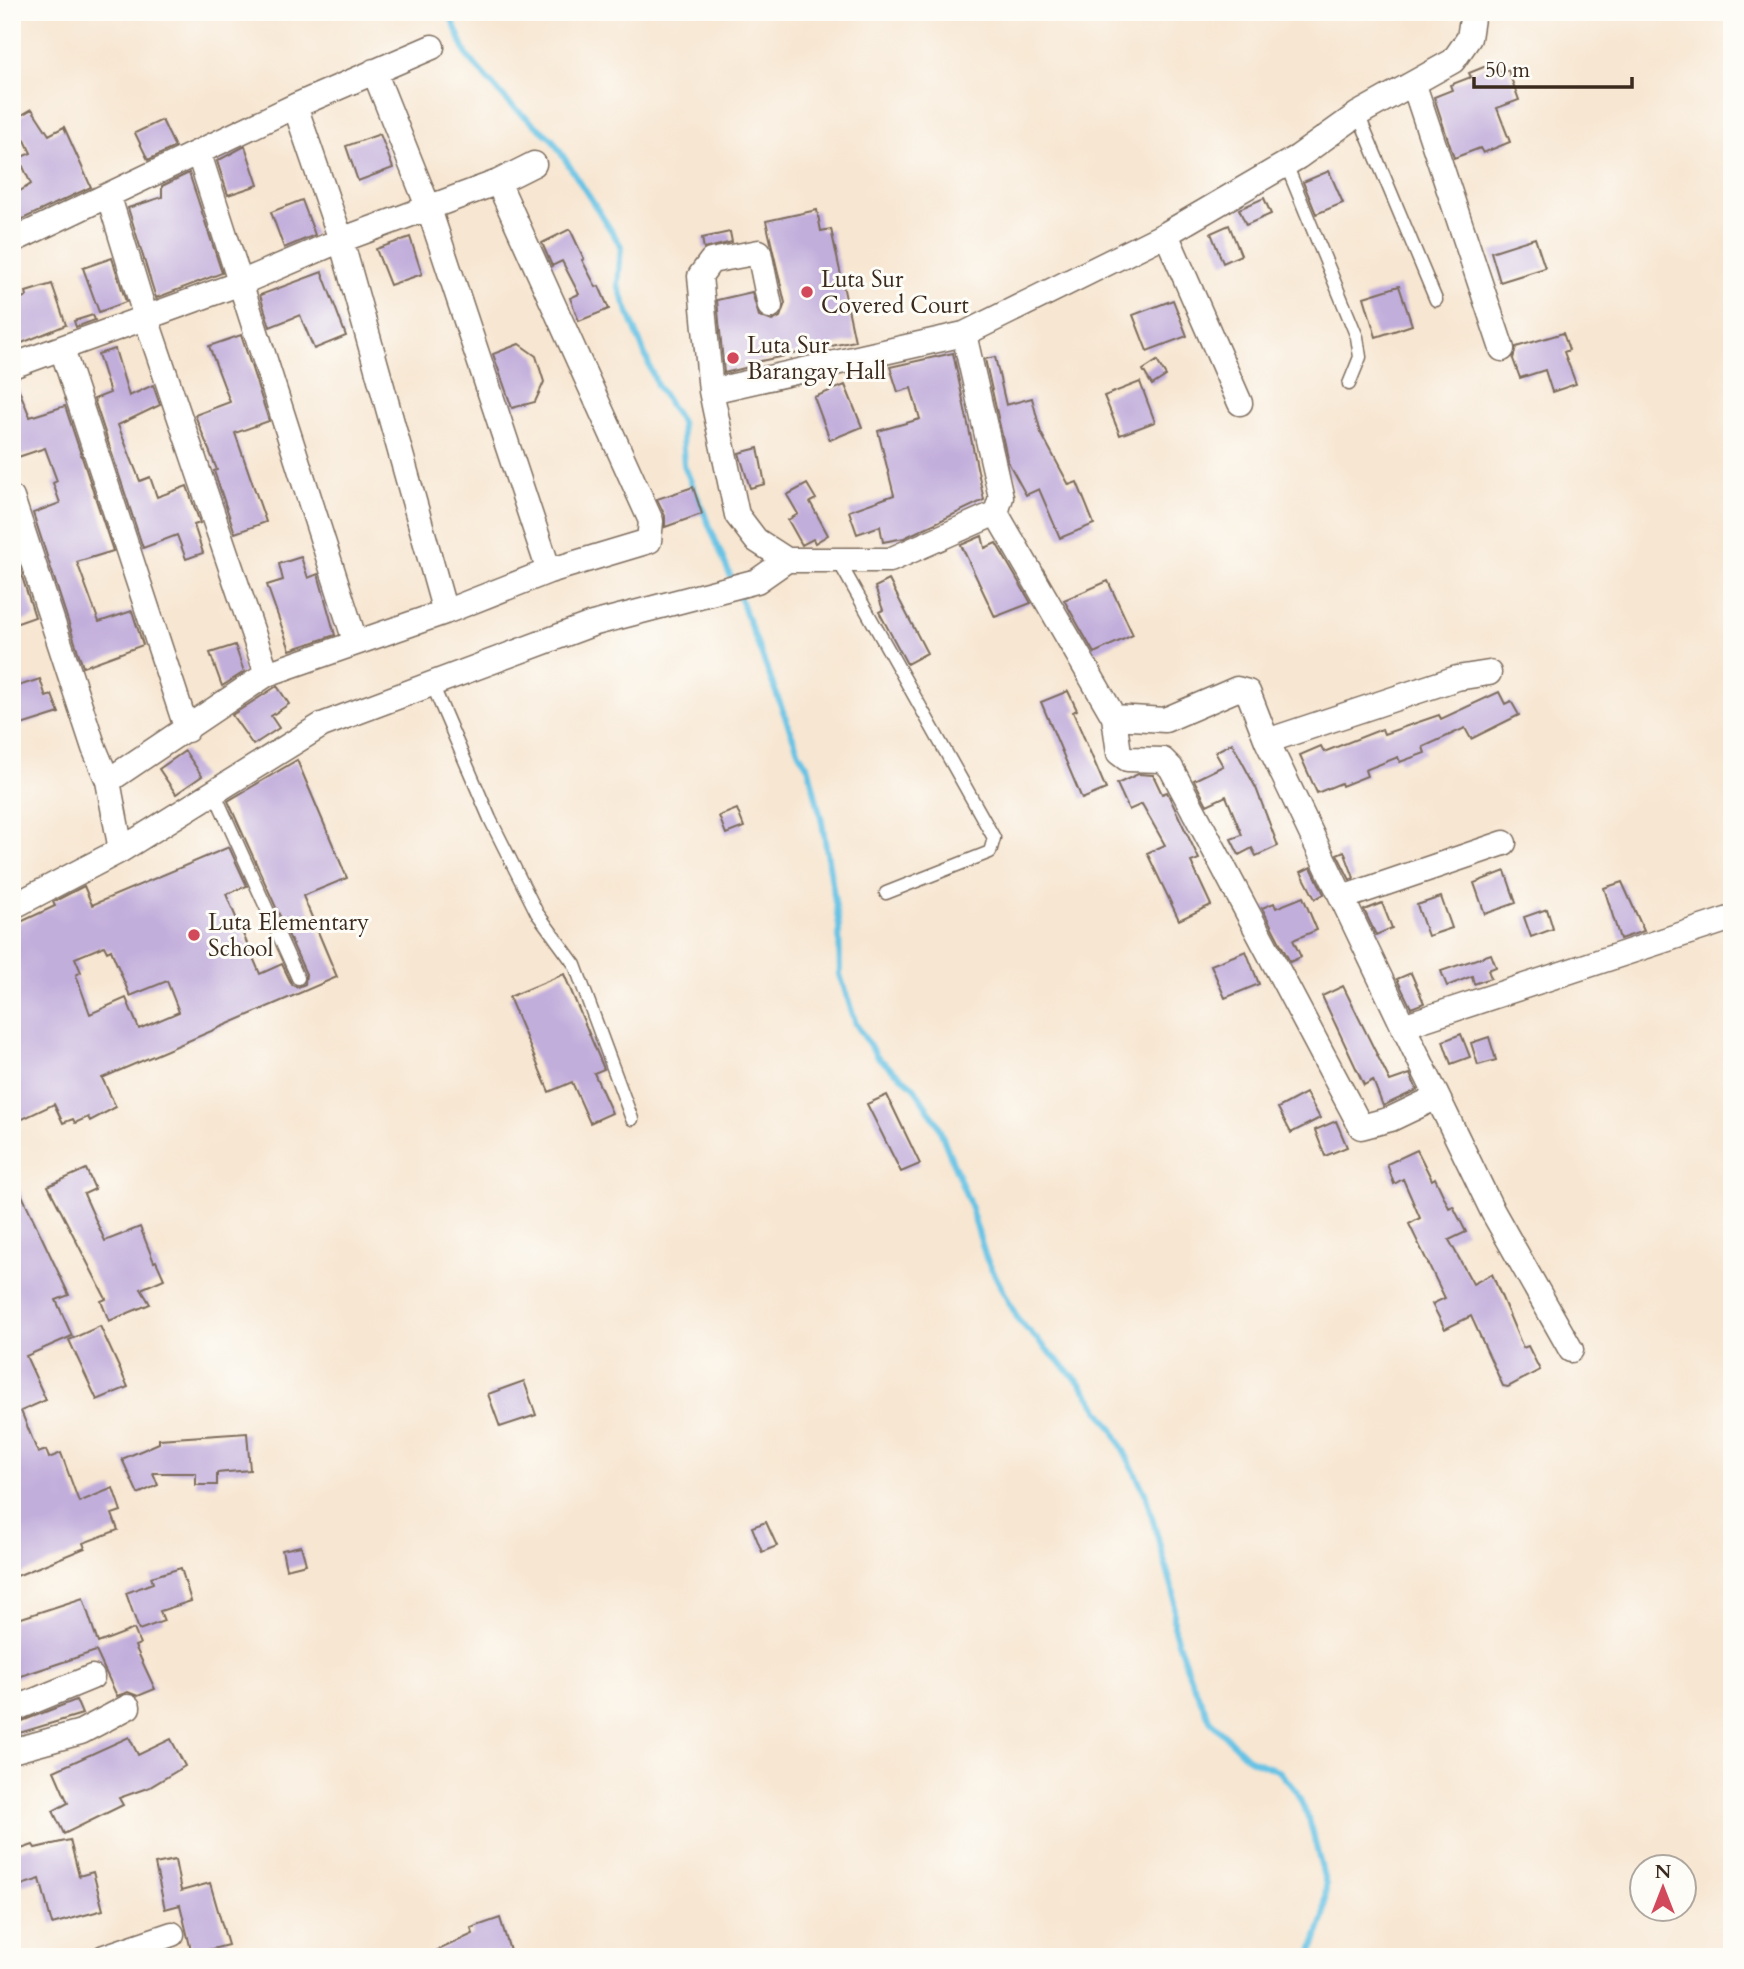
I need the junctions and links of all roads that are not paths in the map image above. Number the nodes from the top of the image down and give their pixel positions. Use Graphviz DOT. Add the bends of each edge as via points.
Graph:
graph roads {
  1 [pos="1473,12"];
  2 [pos="432,47"];
  3 [pos="374,71"];
  4 [pos="1414,85"];
  5 [pos="295,106"];
  6 [pos="1359,114"];
  7 [pos="199,154"];
  8 [pos="534,164"];
  9 [pos="1286,164"];
  10 [pos="498,182"];
  11 [pos="109,197"];
  12 [pos="429,209"];
  13 [pos="1166,234"];
  14 [pos="341,240"];
  15 [pos="12,241"];
  16 [pos="238,284"];
  17 [pos="1436,300"];
  18 [pos="769,306"];
  19 [pos="146,318"];
  20 [pos="964,334"];
  21 [pos="62,349"];
  22 [pos="1502,349"];
  23 [pos="12,366"];
  24 [pos="1349,384"];
  25 [pos="711,391"];
  26 [pos="1240,404"];
  27 [pos="12,498"];
  28 [pos="996,513"];
  29 [pos="787,560"];
  30 [pos="838,560"];
  31 [pos="549,571"];
  32 [pos="444,612"];
  33 [pos="355,641"];
  34 [pos="1489,673"];
  35 [pos="267,674"];
  36 [pos="432,684"];
  37 [pos="1115,717"];
  38 [pos="187,730"];
  39 [pos="1267,741"];
  40 [pos="108,781"];
  41 [pos="214,792"];
  42 [pos="1504,843"];
  43 [pos="121,849"];
  44 [pos="886,893"];
  45 [pos="1342,898"];
  46 [pos="12,907"];
  47 [pos="1732,918"];
  48 [pos="298,978"];
  49 [pos="1403,1026"];
  50 [pos="1437,1097"];
  51 [pos="632,1119"];
  52 [pos="1571,1350"];
  53 [pos="92,1677"];
  54 [pos="128,1707"];
  55 [pos="12,1710"];
  56 [pos="12,1751"];
  57 [pos="172,1934"];
  58 [pos="104,1957"];
  1 -- 4 [label="street" via="1469,38 1461,52"];
  2 -- 3 [label="street"];
  3 -- 5 [label="street"];
  3 -- 12 [label="street"];
  4 -- 6 [label="street"];
  4 -- 22 [label="street"];
  5 -- 7 [label="street"];
  5 -- 14 [label="street"];
  6 -- 9 [label="street"];
  6 -- 17 [label="lane"];
  7 -- 11 [label="street"];
  7 -- 16 [label="street"];
  8 -- 10 [label="street"];
  9 -- 13 [label="street"];
  9 -- 24 [label="lane" via="1357,337 1360,357"];
  10 -- 12 [label="street"];
  10 -- 31 [label="street" via="651,521 649,541"];
  11 -- 15 [label="street"];
  11 -- 19 [label="street"];
  12 -- 14 [label="street"];
  12 -- 31 [label="street"];
  13 -- 20 [label="street"];
  13 -- 26 [label="street"];
  14 -- 16 [label="street"];
  14 -- 32 [label="street"];
  16 -- 19 [label="street"];
  16 -- 33 [label="street"];
  18 -- 25 [label="street" via="759,252 711,261 704,268 701,295"];
  19 -- 21 [label="street"];
  19 -- 35 [label="street"];
  20 -- 25 [label="street"];
  20 -- 28 [label="street" via="1001,497"];
  21 -- 23 [label="street"];
  21 -- 38 [label="street"];
  25 -- 29 [label="street" via="737,515 756,540"];
  27 -- 40 [label="street"];
  28 -- 30 [label="street" via="890,560"];
  28 -- 37 [label="street"];
  29 -- 30 [label="street"];
  29 -- 36 [label="street" via="757,581 592,624"];
  30 -- 44 [label="lane" via="994,838 990,852"];
  31 -- 32 [label="street"];
  32 -- 33 [label="street"];
  33 -- 35 [label="street"];
  34 -- 39 [label="street" via="1457,678"];
  35 -- 38 [label="street"];
  36 -- 41 [label="street" via="322,725"];
  36 -- 51 [label="lane" via="490,819 537,913 575,965"];
  37 -- 39 [label="street" via="1165,720 1237,689 1248,692"];
  37 -- 50 [label="street" via="1119,753 1127,759 1163,760 1171,768 1361,1127 1391,1119"];
  38 -- 40 [label="street"];
  39 -- 45 [label="street"];
  40 -- 43 [label="street"];
  41 -- 43 [label="street"];
  41 -- 48 [label="lane"];
  42 -- 45 [label="street"];
  43 -- 46 [label="street"];
  45 -- 49 [label="street"];
  47 -- 49 [label="street"];
  49 -- 50 [label="street"];
  50 -- 52 [label="street" via="1493,1212"];
  53 -- 55 [label="street"];
  54 -- 56 [label="street" via="81,1732"];
  57 -- 58 [label="street"];
}
